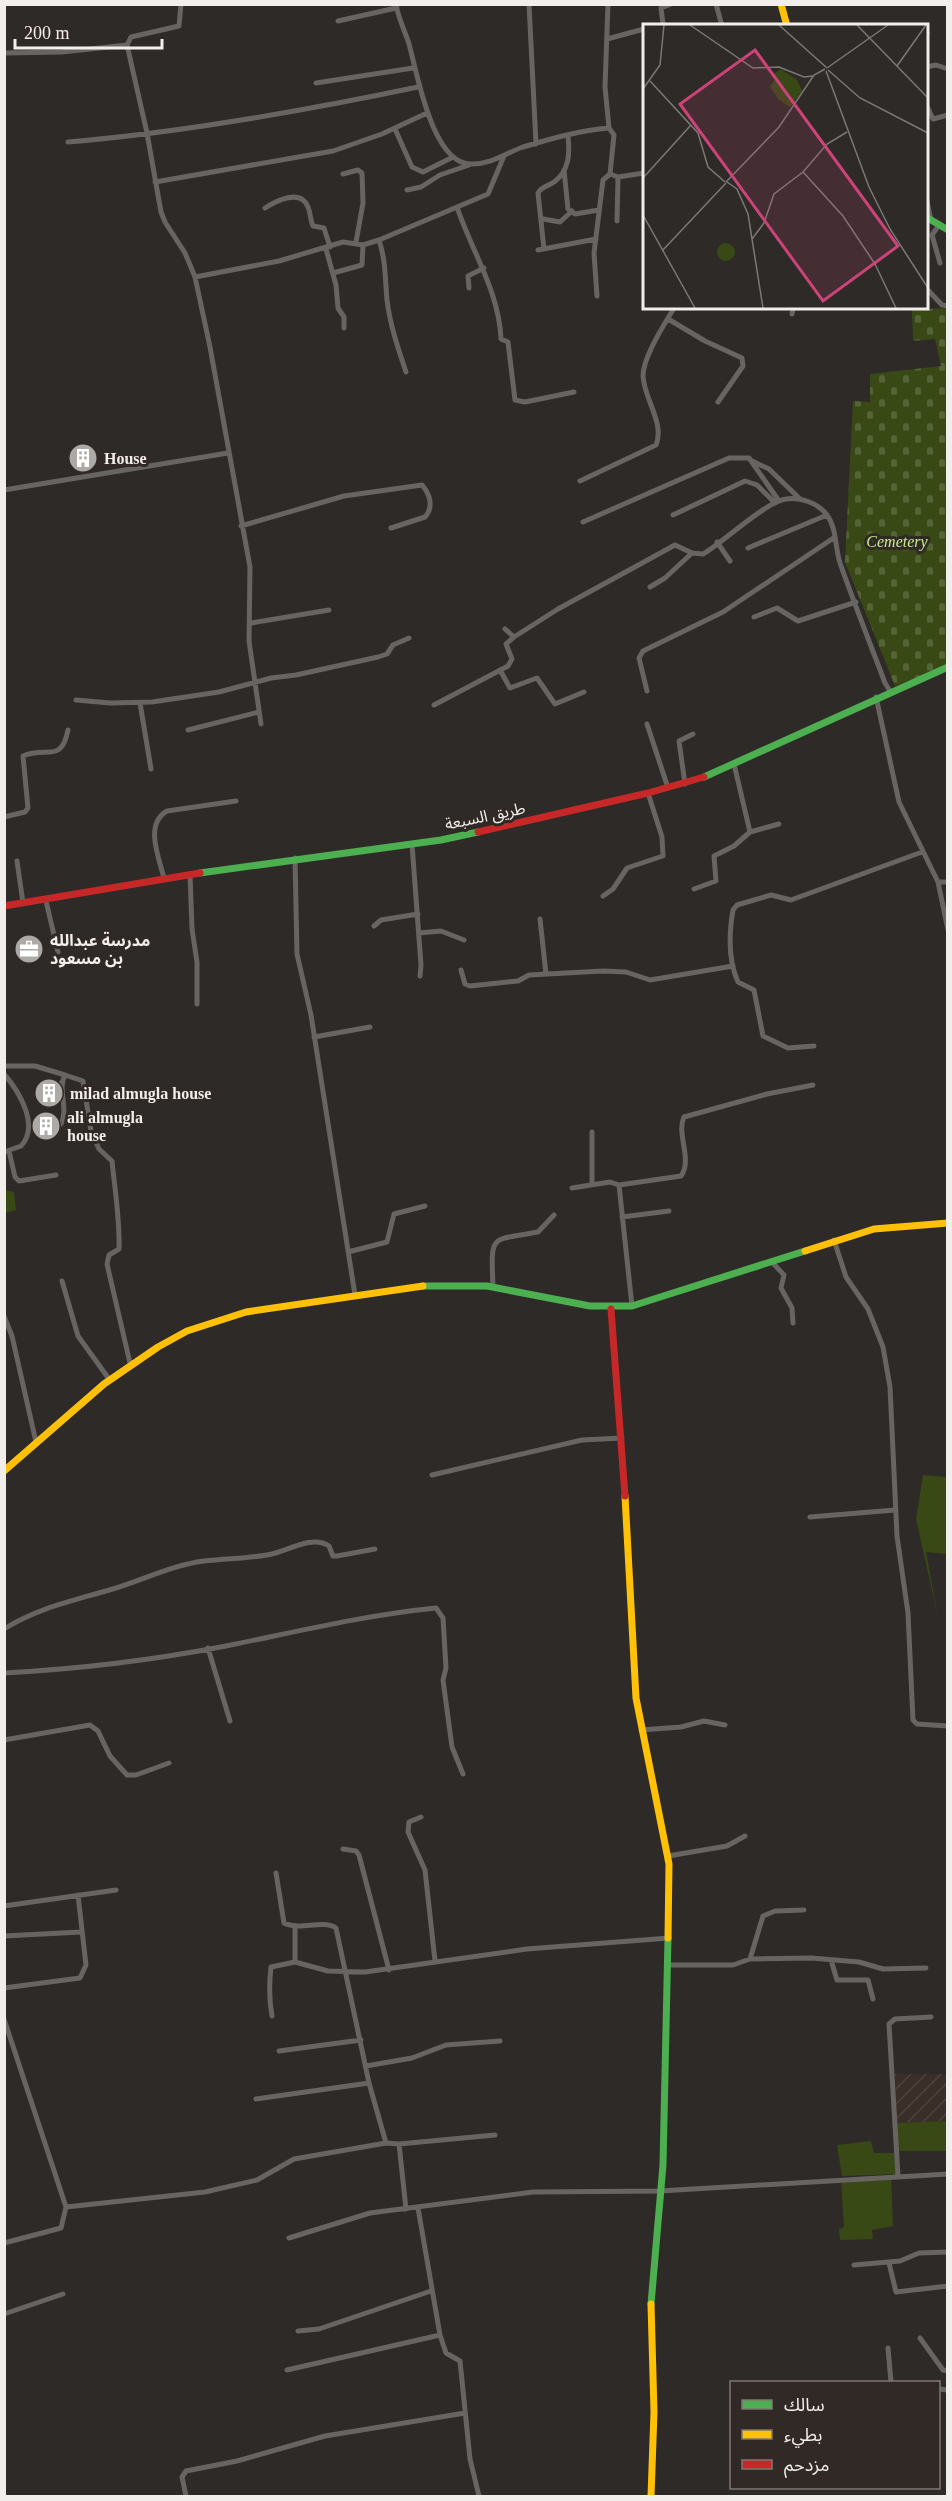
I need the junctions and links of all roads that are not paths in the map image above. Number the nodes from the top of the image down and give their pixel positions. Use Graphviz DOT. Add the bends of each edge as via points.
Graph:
graph roads {
  1 [pos="181,4"];
  2 [pos="529,4"];
  3 [pos="608,4"];
  4 [pos="671,4"];
  5 [pos="716,4"];
  6 [pos="781,4"];
  7 [pos="396,6"];
  8 [pos="338,21"];
  9 [pos="661,24"];
  10 [pos="721,24"];
  11 [pos="786,24"];
  12 [pos="643,29"];
  13 [pos="607,39"];
  14 [pos="127,45"];
  15 [pos="4,53"];
  16 [pos="928,67"];
  17 [pos="413,68"];
  18 [pos="948,69"];
  19 [pos="316,83"];
  20 [pos="418,87"];
  21 [pos="928,106"];
  22 [pos="427,113"];
  23 [pos="948,115"];
  24 [pos="609,128"];
  25 [pos="395,129"];
  26 [pos="147,133"];
  27 [pos="568,137"];
  28 [pos="68,142"];
  29 [pos="536,144"];
  30 [pos="504,156"];
  31 [pos="453,157"];
  32 [pos="471,164"];
  33 [pos="564,170"];
  34 [pos="423,172"];
  35 [pos="643,173"];
  36 [pos="343,174"];
  37 [pos="610,174"];
  38 [pos="618,177"];
  39 [pos="432,179"];
  40 [pos="155,182"];
  41 [pos="407,190"];
  42 [pos="458,207"];
  43 [pos="265,208"];
  44 [pos="599,210"];
  45 [pos="572,211"];
  46 [pos="929,218"];
  47 [pos="543,219"];
  48 [pos="617,221"];
  49 [pos="944,226"];
  50 [pos="596,239"];
  51 [pos="379,240"];
  52 [pos="356,242"];
  53 [pos="363,245"];
  54 [pos="328,248"];
  55 [pos="940,263"];
  56 [pos="484,268"];
  57 [pos="333,273"];
  58 [pos="195,277"];
  59 [pos="469,288"];
  60 [pos="928,289"];
  61 [pos="597,296"];
  62 [pos="948,306"];
  63 [pos="673,309"];
  64 [pos="668,319"];
  65 [pos="344,328"];
  66 [pos="406,372"];
  67 [pos="574,392"];
  68 [pos="718,402"];
  69 [pos="228,453"];
  70 [pos="750,461"];
  71 [pos="580,481"];
  72 [pos="4,490"];
  73 [pos="800,498"];
  74 [pos="777,502"];
  75 [pos="673,515"];
  76 [pos="827,516"];
  77 [pos="583,522"];
  78 [pos="241,526"];
  79 [pos="391,528"];
  80 [pos="836,537"];
  81 [pos="717,542"];
  82 [pos="748,548"];
  83 [pos="692,553"];
  84 [pos="730,561"];
  85 [pos="650,587"];
  86 [pos="856,602"];
  87 [pos="329,610"];
  88 [pos="754,617"];
  89 [pos="250,622"];
  90 [pos="505,629"];
  91 [pos="514,636"];
  92 [pos="409,638"];
  93 [pos="948,667"];
  94 [pos="500,670"];
  95 [pos="254,682"];
  96 [pos="647,691"];
  97 [pos="890,691"];
  98 [pos="584,692"];
  99 [pos="876,697"];
  100 [pos="76,700"];
  101 [pos="140,703"];
  102 [pos="434,705"];
  103 [pos="259,712"];
  104 [pos="261,724"];
  105 [pos="647,724"];
  106 [pos="68,730"];
  107 [pos="188,730"];
  108 [pos="693,734"];
  109 [pos="734,764"];
  110 [pos="151,770"];
  111 [pos="685,784"];
  112 [pos="668,788"];
  113 [pos="648,793"];
  114 [pos="236,801"];
  115 [pos="4,817"];
  116 [pos="779,824"];
  117 [pos="750,832"];
  118 [pos="412,844"];
  119 [pos="922,852"];
  120 [pos="295,858"];
  121 [pos="17,861"];
  122 [pos="190,874"];
  123 [pos="164,878"];
  124 [pos="938,882"];
  125 [pos="948,882"];
  126 [pos="694,889"];
  127 [pos="603,896"];
  128 [pos="46,901"];
  129 [pos="23,903"];
  130 [pos="4,906"];
  131 [pos="418,914"];
  132 [pos="540,919"];
  133 [pos="374,926"];
  134 [pos="948,930"];
  135 [pos="419,933"];
  136 [pos="464,940"];
  137 [pos="58,952"];
  138 [pos="733,966"];
  139 [pos="461,970"];
  140 [pos="546,974"];
  141 [pos="420,976"];
  142 [pos="197,1004"];
  143 [pos="370,1027"];
  144 [pos="314,1037"];
  145 [pos="814,1046"];
  146 [pos="4,1066"];
  147 [pos="4,1074"];
  148 [pos="65,1075"];
  149 [pos="61,1083"];
  150 [pos="813,1085"];
  151 [pos="50,1104"];
  152 [pos="61,1124"];
  153 [pos="592,1132"];
  154 [pos="7,1152"];
  155 [pos="56,1175"];
  156 [pos="592,1184"];
  157 [pos="619,1185"];
  158 [pos="572,1188"];
  159 [pos="425,1206"];
  160 [pos="669,1211"];
  161 [pos="554,1215"];
  162 [pos="622,1217"];
  163 [pos="948,1223"];
  164 [pos="834,1240"];
  165 [pos="348,1252"];
  166 [pos="771,1261"];
  167 [pos="62,1281"];
  168 [pos="493,1287"];
  169 [pos="355,1295"];
  170 [pos="632,1306"];
  171 [pos="611,1309"];
  172 [pos="4,1316"];
  173 [pos="793,1323"];
  174 [pos="130,1363"];
  175 [pos="109,1379"];
  176 [pos="622,1438"];
  177 [pos="36,1442"];
  178 [pos="4,1470"];
  179 [pos="432,1475"];
  180 [pos="895,1510"];
  181 [pos="810,1517"];
  182 [pos="375,1550"];
  183 [pos="4,1629"];
  184 [pos="208,1648"];
  185 [pos="4,1673"];
  186 [pos="230,1721"];
  187 [pos="725,1725"];
  188 [pos="948,1726"];
  189 [pos="641,1730"];
  190 [pos="4,1740"];
  191 [pos="169,1762"];
  192 [pos="463,1774"];
  193 [pos="421,1817"];
  194 [pos="745,1836"];
  195 [pos="343,1849"];
  196 [pos="668,1856"];
  197 [pos="276,1873"];
  198 [pos="116,1890"];
  199 [pos="78,1895"];
  200 [pos="4,1906"];
  201 [pos="804,1910"];
  202 [pos="295,1926"];
  203 [pos="81,1932"];
  204 [pos="4,1935"];
  205 [pos="669,1938"];
  206 [pos="750,1959"];
  207 [pos="831,1959"];
  208 [pos="435,1961"];
  209 [pos="295,1962"];
  210 [pos="668,1965"];
  211 [pos="926,1968"];
  212 [pos="389,1970"];
  213 [pos="347,1973"];
  214 [pos="4,1988"];
  215 [pos="873,1999"];
  216 [pos="272,2016"];
  217 [pos="931,2017"];
  218 [pos="5,2021"];
  219 [pos="361,2040"];
  220 [pos="500,2041"];
  221 [pos="279,2051"];
  222 [pos="366,2066"];
  223 [pos="369,2084"];
  224 [pos="256,2099"];
  225 [pos="495,2135"];
  226 [pos="386,2143"];
  227 [pos="399,2144"];
  228 [pos="948,2174"];
  229 [pos="898,2176"];
  230 [pos="660,2191"];
  231 [pos="66,2207"];
  232 [pos="418,2208"];
  233 [pos="406,2209"];
  234 [pos="290,2238"];
  235 [pos="4,2243"];
  236 [pos="948,2252"];
  237 [pos="889,2263"];
  238 [pos="854,2265"];
  239 [pos="948,2286"];
  240 [pos="431,2291"];
  241 [pos="63,2294"];
  242 [pos="4,2313"];
  243 [pos="298,2331"];
  244 [pos="440,2335"];
  245 [pos="920,2338"];
  246 [pos="888,2348"];
  247 [pos="287,2370"];
  248 [pos="948,2371"];
  249 [pos="891,2381"];
  250 [pos="465,2413"];
  251 [pos="186,2496"];
  252 [pos="479,2496"];
  253 [pos="651,2496"];
  1 -- 14 [label="street" via="179,26 130,37"];
  2 -- 29 [label="street"];
  3 -- 13 [label="street"];
  4 -- 9 [label="street" via="661,8"];
  5 -- 10 [label="street"];
  6 -- 11 [label="street"];
  7 -- 8 [label="street"];
  7 -- 17 [label="street"];
  12 -- 13 [label="street"];
  13 -- 24 [label="street"];
  14 -- 15 [label="street"];
  14 -- 26 [label="street"];
  16 -- 18 [label="street"];
  17 -- 19 [label="street"];
  17 -- 20 [label="street"];
  20 -- 22 [label="street"];
  20 -- 26 [label="street" via="348,102"];
  21 -- 23 [label="street" via="933,119"];
  22 -- 25 [label="street"];
  22 -- 31 [label="street"];
  24 -- 27 [label="street"];
  24 -- 37 [label="street" via="614,135"];
  25 -- 34 [label="street" via="412,167"];
  25 -- 40 [label="street" via="333,151"];
  26 -- 28 [label="street"];
  26 -- 40 [label="street"];
  27 -- 29 [label="street"];
  27 -- 33 [label="street" via="570,150"];
  29 -- 30 [label="street"];
  30 -- 32 [label="street"];
  30 -- 42 [label="street" via="488,194"];
  31 -- 32 [label="street"];
  31 -- 34 [label="street"];
  32 -- 39 [label="street"];
  33 -- 45 [label="street" via="566,203"];
  33 -- 47 [label="street" via="538,193"];
  34 -- 39 [label="street"];
  35 -- 38 [label="street"];
  36 -- 52 [label="street" via="358,170 362,173 363,203"];
  37 -- 38 [label="street"];
  37 -- 44 [label="street" via="603,180"];
  38 -- 48 [label="street"];
  39 -- 41 [label="street"];
  40 -- 58 [label="street" via="165,222 186,253"];
  42 -- 51 [label="street"];
  42 -- 56 [label="street"];
  43 -- 54 [label="street" via="279,199 302,200 308,204 313,226 324,228"];
  44 -- 45 [label="street" via="575,214"];
  44 -- 50 [label="street"];
  45 -- 47 [label="street" via="560,222"];
  46 -- 49 [label="street"];
  47 -- 50 [label="street" via="541,249"];
  49 -- 55 [label="street" via="932,235"];
  50 -- 61 [label="street"];
  51 -- 53 [label="street"];
  51 -- 66 [label="street" via="393,331"];
  52 -- 53 [label="street"];
  52 -- 54 [label="street"];
  53 -- 57 [label="street" via="362,265"];
  54 -- 57 [label="street"];
  54 -- 58 [label="street"];
  56 -- 59 [label="street" via="467,276"];
  56 -- 67 [label="street" via="495,299 501,339 508,342 515,400 525,402"];
  57 -- 65 [label="street"];
  58 -- 69 [label="street"];
  60 -- 62 [label="street" via="942,305"];
  63 -- 64 [label="street"];
  64 -- 68 [label="street" via="742,358 743,366"];
  64 -- 71 [label="street" via="645,362 643,377 655,417 656,445"];
  69 -- 72 [label="street"];
  69 -- 78 [label="street"];
  70 -- 73 [label="street" via="769,469"];
  70 -- 74 [label="street"];
  70 -- 77 [label="street" via="745,457 729,458"];
  73 -- 74 [label="street"];
  73 -- 76 [label="street"];
  74 -- 75 [label="street" via="757,485 745,481"];
  74 -- 81 [label="street"];
  76 -- 80 [label="street"];
  76 -- 82 [label="street"];
  78 -- 79 [label="street" via="344,496 422,485 431,506 429,512 425,517"];
  78 -- 89 [label="street" via="252,579"];
  80 -- 86 [label="street" via="840,563"];
  80 -- 96 [label="street" via="723,612 643,651 639,658"];
  81 -- 83 [label="street" via="703,554"];
  81 -- 84 [label="street"];
  83 -- 85 [label="street"];
  83 -- 91 [label="street" via="675,545"];
  86 -- 88 [label="street" via="808,620 792,620 777,608"];
  86 -- 97 [label="street"];
  87 -- 89 [label="street"];
  89 -- 95 [label="street"];
  90 -- 91 [label="street"];
  91 -- 94 [label="street" via="506,644 512,662"];
  92 -- 95 [label="street" via="378,657"];
  93 -- 97 [label="street, طريق السبعة"];
  94 -- 98 [label="street" via="510,688 537,678 555,704"];
  94 -- 102 [label="street"];
  95 -- 101 [label="street" via="212,693"];
  95 -- 103 [label="street"];
  97 -- 99 [label="street, طريق السبعة"];
  99 -- 109 [label="street, طريق السبعة"];
  99 -- 119 [label="street" via="899,802"];
  100 -- 101 [label="street"];
  101 -- 110 [label="street"];
  103 -- 104 [label="street"];
  103 -- 107 [label="street"];
  105 -- 112 [label="street"];
  106 -- 115 [label="street" via="58,751 23,756 28,808"];
  108 -- 111 [label="street" via="679,741"];
  109 -- 111 [label="street, طريق السبعة"];
  109 -- 117 [label="street"];
  111 -- 112 [label="street, طريق السبعة"];
  112 -- 113 [label="street, طريق السبعة"];
  113 -- 118 [label="street, طريق السبعة"];
  113 -- 127 [label="street" via="662,837 663,856 627,868 613,889"];
  114 -- 123 [label="street" via="162,814 154,834"];
  116 -- 117 [label="street"];
  117 -- 126 [label="street" via="714,856 716,881"];
  118 -- 120 [label="street, طريق السبعة"];
  118 -- 131 [label="street"];
  119 -- 124 [label="street"];
  119 -- 138 [label="street" via="791,900 771,895 737,905 731,928"];
  120 -- 122 [label="street, طريق السبعة"];
  120 -- 144 [label="street" via="296,947"];
  121 -- 129 [label="street"];
  122 -- 123 [label="street, طريق السبعة"];
  122 -- 142 [label="street"];
  123 -- 128 [label="street, طريق السبعة"];
  124 -- 125 [label="street"];
  124 -- 134 [label="street"];
  128 -- 129 [label="street, طريق السبعة"];
  128 -- 137 [label="street"];
  129 -- 130 [label="street, طريق السبعة"];
  131 -- 133 [label="street" via="381,920"];
  131 -- 135 [label="street"];
  132 -- 140 [label="street"];
  135 -- 136 [label="street" via="441,931"];
  135 -- 141 [label="street"];
  138 -- 140 [label="street" via="650,980 609,971"];
  138 -- 145 [label="street" via="738,982 754,990 763,1036 788,1048"];
  139 -- 140 [label="street" via="468,986"];
  143 -- 144 [label="street"];
  144 -- 165 [label="street"];
  146 -- 148 [label="street" via="35,1066"];
  147 -- 154 [label="street" via="23,1104 28,1122 27,1139"];
  148 -- 149 [label="street"];
  148 -- 174 [label="street" via="83,1081 91,1131 99,1150 112,1161 119,1249 109,1255 107,1264"];
  149 -- 151 [label="street" via="55,1103"];
  149 -- 152 [label="street"];
  150 -- 157 [label="street" via="684,1117 685,1167 681,1176"];
  153 -- 156 [label="street"];
  154 -- 155 [label="street" via="19,1181"];
  156 -- 157 [label="street"];
  156 -- 158 [label="street"];
  157 -- 162 [label="street"];
  159 -- 165 [label="street" via="394,1214 387,1242"];
  160 -- 162 [label="street"];
  161 -- 168 [label="street" via="538,1232 497,1240 492,1250"];
  162 -- 170 [label="street"];
  163 -- 164 [label="street" via="874,1229"];
  164 -- 166 [label="street"];
  164 -- 180 [label="street" via="846,1277 868,1309 883,1347 890,1387"];
  165 -- 169 [label="street"];
  166 -- 170 [label="street"];
  166 -- 173 [label="street" via="784,1275 781,1288 792,1308"];
  167 -- 175 [label="street" via="78,1336"];
  168 -- 169 [label="street" via="438,1284"];
  168 -- 171 [label="street"];
  169 -- 174 [label="street" via="218,1319"];
  170 -- 171 [label="street"];
  171 -- 176 [label="street"];
  172 -- 177 [label="street"];
  174 -- 175 [label="street"];
  175 -- 177 [label="street"];
  176 -- 179 [label="street" via="582,1440"];
  176 -- 189 [label="street" via="632,1658"];
  177 -- 178 [label="street"];
  180 -- 181 [label="street"];
  180 -- 188 [label="street" via="908,1613 913,1720 917,1724"];
  182 -- 183 [label="street" via="333,1556 329,1546 316,1541 272,1554 204,1561 58,1603"];
  184 -- 185 [label="street"];
  184 -- 186 [label="street"];
  184 -- 192 [label="street" via="436,1608 443,1618 446,1668 442,1680 452,1747"];
  187 -- 189 [label="street" via="704,1721"];
  189 -- 196 [label="street"];
  190 -- 191 [label="street" via="90,1725 99,1731 110,1756 127,1775"];
  193 -- 208 [label="street" via="409,1822 408,1832 424,1870"];
  194 -- 196 [label="street" via="727,1846"];
  195 -- 212 [label="street" via="359,1855"];
  196 -- 205 [label="street"];
  197 -- 202 [label="street" via="281,1919"];
  198 -- 199 [label="street"];
  199 -- 200 [label="street"];
  199 -- 203 [label="street"];
  201 -- 206 [label="street" via="775,1911 763,1916"];
  202 -- 209 [label="street"];
  202 -- 213 [label="street" via="334,1926"];
  203 -- 204 [label="street"];
  203 -- 214 [label="street" via="86,1965 80,1978"];
  205 -- 208 [label="street"];
  205 -- 210 [label="street"];
  206 -- 207 [label="street"];
  206 -- 210 [label="street" via="733,1965"];
  207 -- 211 [label="street" via="884,1969"];
  207 -- 215 [label="street" via="837,1980 868,1980"];
  208 -- 212 [label="street"];
  209 -- 213 [label="street"];
  209 -- 216 [label="street" via="271,1967"];
  210 -- 230 [label="street"];
  212 -- 213 [label="street"];
  213 -- 219 [label="street"];
  217 -- 229 [label="street" via="895,2019 889,2024"];
  218 -- 231 [label="street"];
  219 -- 221 [label="street"];
  219 -- 222 [label="street"];
  220 -- 222 [label="street" via="446,2045 412,2058"];
  222 -- 223 [label="street"];
  223 -- 224 [label="street"];
  223 -- 226 [label="street"];
  225 -- 227 [label="street"];
  226 -- 227 [label="street"];
  226 -- 231 [label="street" via="294,2159 257,2180 205,2192"];
  227 -- 233 [label="street"];
  228 -- 229 [label="street"];
  229 -- 230 [label="street"];
  230 -- 232 [label="street" via="533,2192"];
  230 -- 253 [label="street" via="651,2294"];
  231 -- 235 [label="street" via="61,2228"];
  232 -- 233 [label="street"];
  232 -- 240 [label="street"];
  233 -- 234 [label="street" via="370,2213"];
  236 -- 237 [label="street" via="919,2253"];
  237 -- 238 [label="street"];
  237 -- 239 [label="street" via="896,2292"];
  240 -- 243 [label="street" via="319,2329"];
  240 -- 244 [label="street"];
  241 -- 242 [label="street"];
  244 -- 247 [label="street"];
  244 -- 250 [label="street" via="446,2353 460,2361"];
  245 -- 248 [label="street"];
  246 -- 249 [label="street"];
  250 -- 251 [label="street" via="325,2436 186,2471 182,2477"];
  250 -- 252 [label="street"];
}
